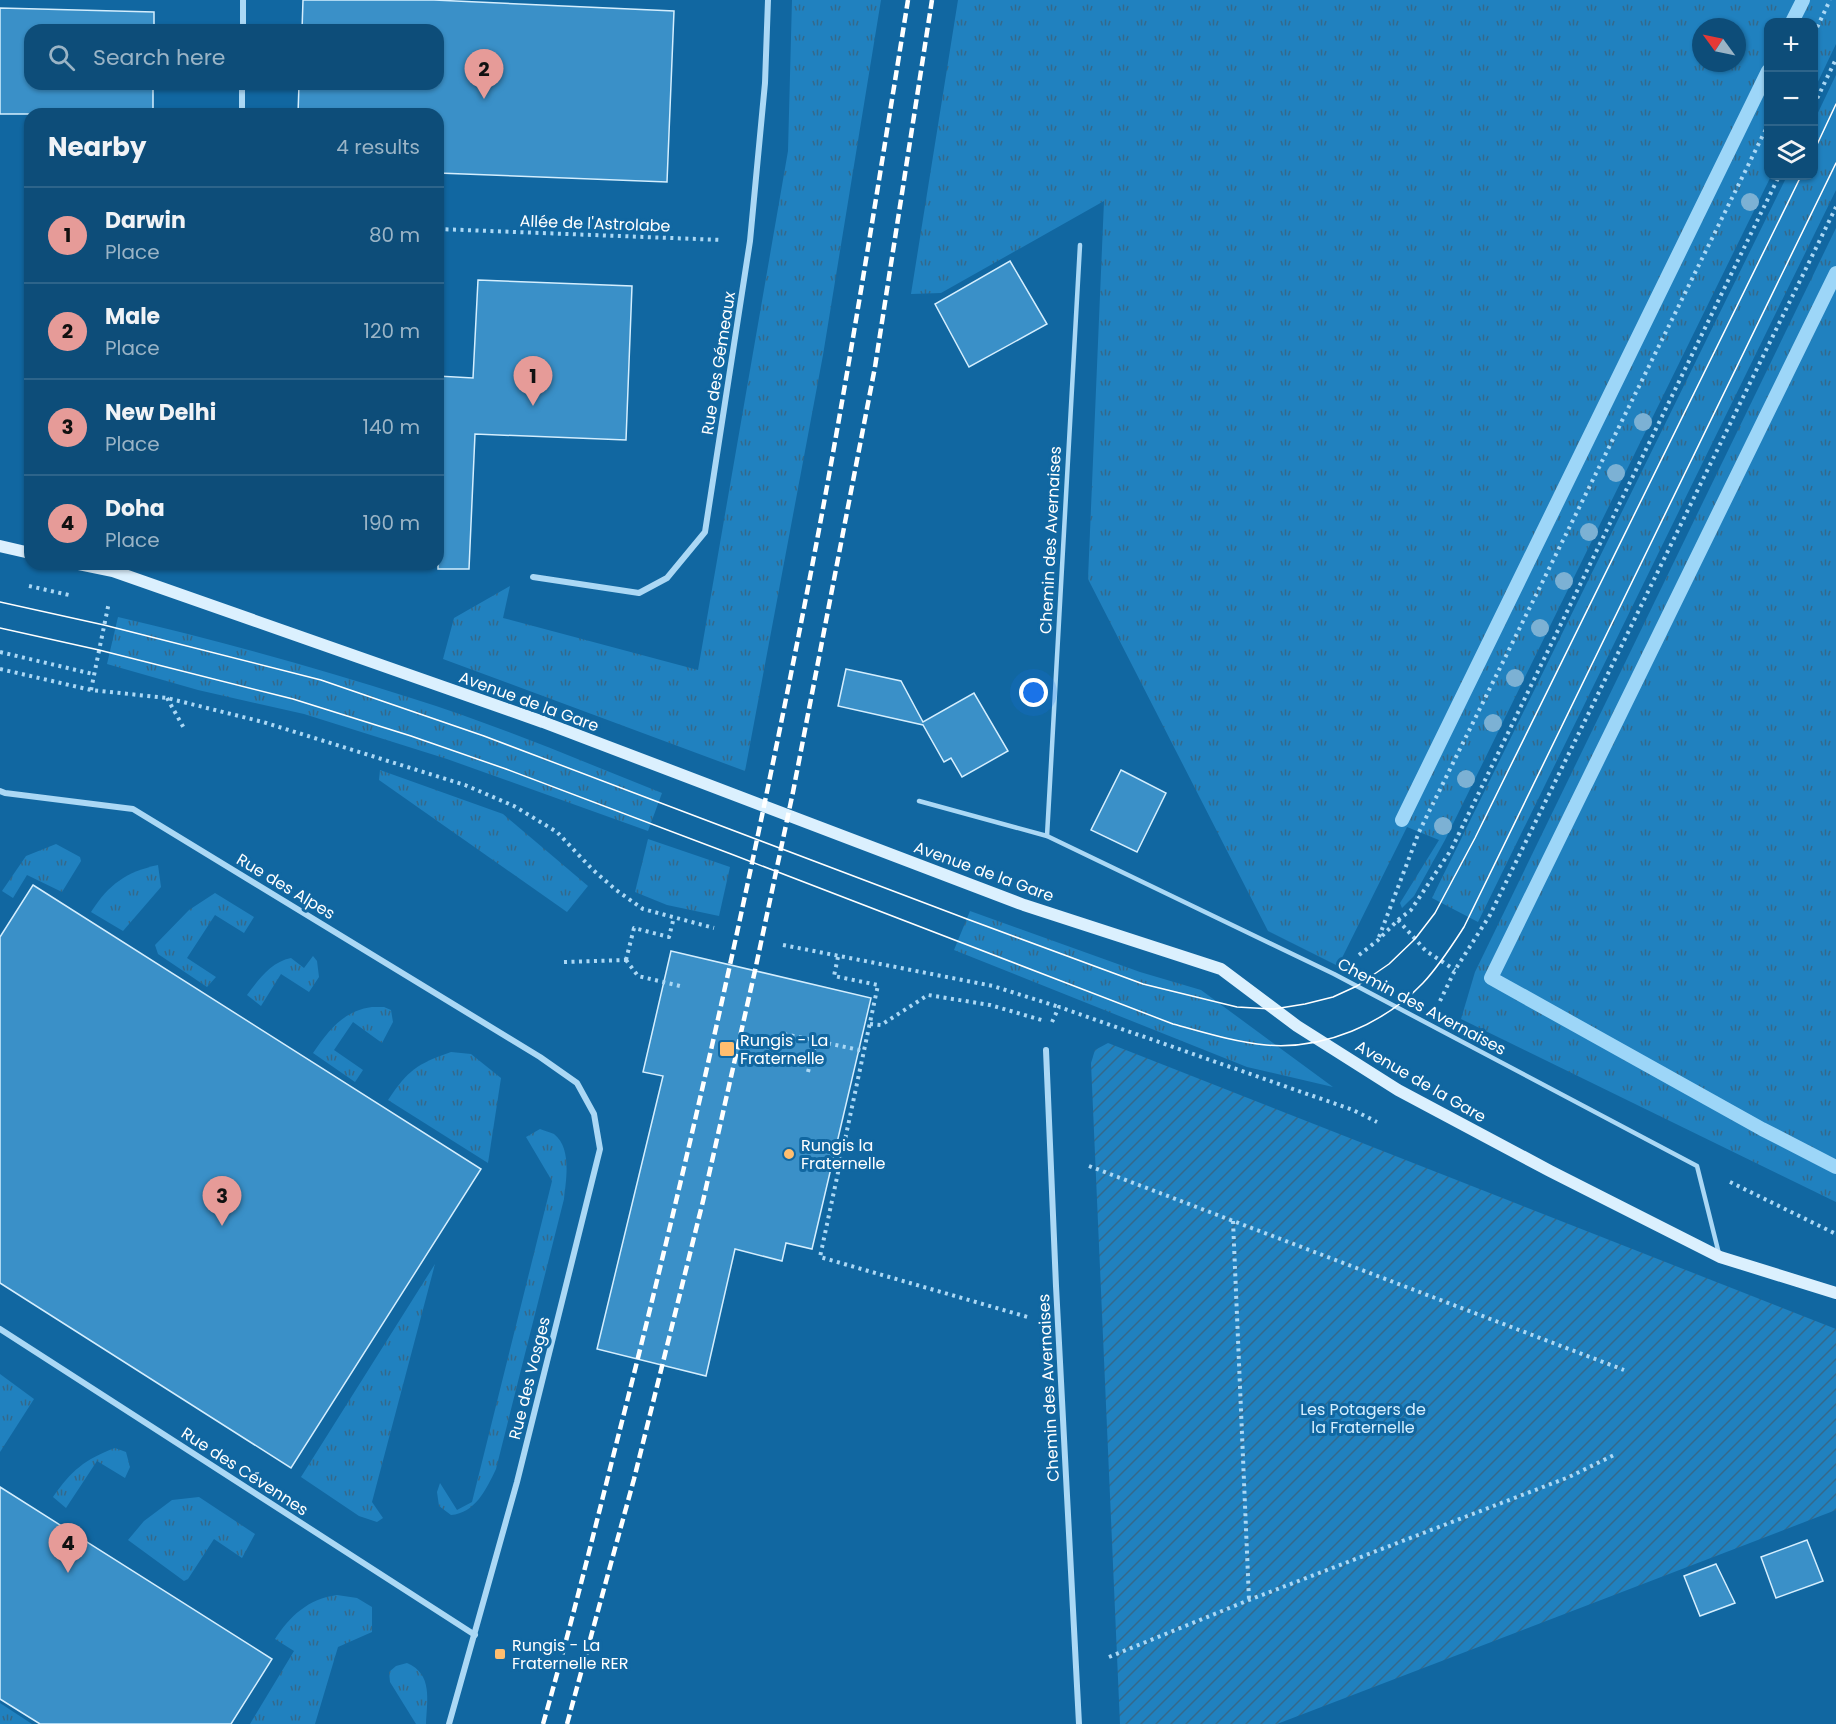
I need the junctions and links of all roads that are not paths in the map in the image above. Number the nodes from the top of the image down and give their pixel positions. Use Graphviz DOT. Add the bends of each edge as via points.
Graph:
graph roads {
  1 [pos="243,0"];
  2 [pos="768,0"];
  3 [pos="243,24"];
  4 [pos="242,90"];
  5 [pos="242,108"];
  6 [pos="1080,245"];
  7 [pos="0,546"];
  8 [pos="24,552"];
  9 [pos="108,570"];
  10 [pos="533,577"];
  11 [pos="0,790"];
  12 [pos="919,801"];
  13 [pos="1047,836"];
  14 [pos="1046,1050"];
  15 [pos="540,1057"];
  16 [pos="1720,1257"];
  17 [pos="1836,1293"];
  18 [pos="0,1329"];
  19 [pos="475,1635"];
  20 [pos="449,1724"];
  21 [pos="1079,1724"];
  1 -- 3 [label="street"];
  2 -- 10 [label="street, Rue des Gémeaux" via="765,83 750,242 705,532 668,578 639,592"];
  4 -- 5 [label="street"];
  6 -- 13 [label="lane, Chemin des Avernaises"];
  7 -- 8 [label="main road"];
  9 -- 16 [label="main road, Avenue de la Gare" via="543,722 1024,905 1221,969 1297,1026 1398,1090"];
  11 -- 15 [label="street, Rue des Alpes" via="133,809"];
  12 -- 13 [label="lane, Chemin des Avernaises"];
  13 -- 16 [label="lane, Chemin des Avernaises" via="1334,974 1697,1166"];
  14 -- 21 [label="street, Chemin des Avernaises"];
  15 -- 19 [label="street, Rue des Vosges" via="577,1083 594,1114 600,1149"];
  16 -- 17 [label="main road, Avenue de la Gare"];
  18 -- 19 [label="street, Rue des Cévennes"];
  19 -- 20 [label="street, Rue des Vosges"];
}
